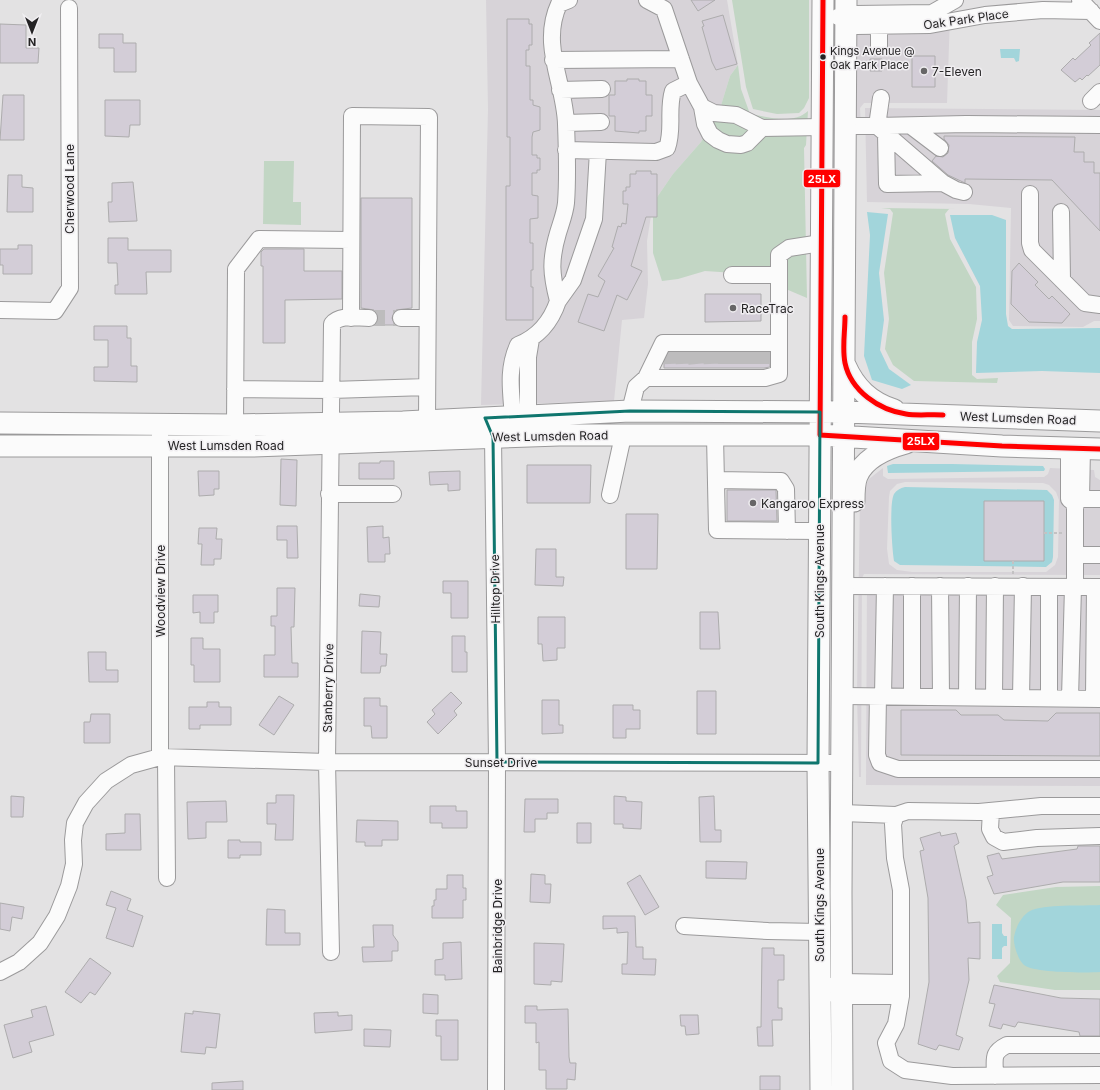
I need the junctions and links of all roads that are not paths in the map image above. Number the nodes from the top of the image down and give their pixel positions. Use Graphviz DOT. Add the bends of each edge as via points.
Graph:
graph roads {
  1 [pos="570,0"];
  2 [pos="647,0"];
  3 [pos="69,8"];
  4 [pos="823,8"];
  5 [pos="846,8"];
  6 [pos="950,9"];
  7 [pos="1090,11"];
  8 [pos="879,21"];
  9 [pos="881,47"];
  10 [pos="681,59"];
  11 [pos="553,60"];
  12 [pos="689,83"];
  13 [pos="602,89"];
  14 [pos="560,90"];
  15 [pos="882,98"];
  16 [pos="702,107"];
  17 [pos="601,122"];
  18 [pos="566,123"];
  19 [pos="845,126"];
  20 [pos="911,126"];
  21 [pos="1100,126"];
  22 [pos="822,127"];
  23 [pos="762,128"];
  24 [pos="882,130"];
  25 [pos="940,148"];
  26 [pos="566,150"];
  27 [pos="598,151"];
  28 [pos="944,183"];
  29 [pos="964,192"];
  30 [pos="1030,194"];
  31 [pos="1061,212"];
  32 [pos="351,240"];
  33 [pos="821,244"];
  34 [pos="732,275"];
  35 [pos="779,275"];
  36 [pos="1062,280"];
  37 [pos="558,301"];
  38 [pos="1100,305"];
  39 [pos="0,310"];
  40 [pos="351,318"];
  41 [pos="369,318"];
  42 [pos="401,318"];
  43 [pos="427,318"];
  44 [pos="721,345"];
  45 [pos="845,364"];
  46 [pos="646,378"];
  47 [pos="427,387"];
  48 [pos="235,389"];
  49 [pos="331,390"];
  50 [pos="630,411"];
  51 [pos="820,412"];
  52 [pos="844,412"];
  53 [pos="904,414"];
  54 [pos="520,416"];
  55 [pos="427,421"];
  56 [pos="1100,421"];
  57 [pos="0,423"];
  58 [pos="330,423"];
  59 [pos="160,424"];
  60 [pos="235,425"];
  61 [pos="489,428"];
  62 [pos="820,435"];
  63 [pos="623,436"];
  64 [pos="716,436"];
  65 [pos="844,436"];
  66 [pos="1100,438"];
  67 [pos="918,440"];
  68 [pos="330,444"];
  69 [pos="0,446"];
  70 [pos="160,446"];
  71 [pos="1037,447"];
  72 [pos="1084,448"];
  73 [pos="716,480"];
  74 [pos="330,494"];
  75 [pos="393,494"];
  76 [pos="610,495"];
  77 [pos="1100,499"];
  78 [pos="1078,501"];
  79 [pos="788,531"];
  80 [pos="820,531"];
  81 [pos="1075,555"];
  82 [pos="1100,555"];
  83 [pos="1018,580"];
  84 [pos="844,586"];
  85 [pos="885,586"];
  86 [pos="912,586"];
  87 [pos="940,586"];
  88 [pos="968,586"];
  89 [pos="995,586"];
  90 [pos="1049,587"];
  91 [pos="1074,587"];
  92 [pos="1097,587"];
  93 [pos="843,696"];
  94 [pos="880,696"];
  95 [pos="912,697"];
  96 [pos="940,697"];
  97 [pos="967,697"];
  98 [pos="994,698"];
  99 [pos="1021,698"];
  100 [pos="1049,698"];
  101 [pos="1070,698"];
  102 [pos="1097,699"];
  103 [pos="163,757"];
  104 [pos="327,762"];
  105 [pos="497,762"];
  106 [pos="818,763"];
  107 [pos="842,763"];
  108 [pos="1100,769"];
  109 [pos="1100,806"];
  110 [pos="991,811"];
  111 [pos="842,813"];
  112 [pos="896,815"];
  113 [pos="1100,836"];
  114 [pos="167,878"];
  115 [pos="684,926"];
  116 [pos="819,932"];
  117 [pos="331,952"];
  118 [pos="0,972"];
  119 [pos="841,989"];
  120 [pos="901,990"];
  121 [pos="820,991"];
  122 [pos="1100,1046"];
  123 [pos="1100,1075"];
  124 [pos="995,1076"];
  125 [pos="496,1090"];
  126 [pos="821,1090"];
  127 [pos="842,1090"];
  1 -- 11 [label="street" via="559,4 554,16"];
  2 -- 10 [label="street" via="664,8"];
  3 -- 39 [label="street, Cherwood Lane" via="70,288 55,311"];
  4 -- 5 [label="street, Oak Park Place"];
  4 -- 22 [label="main road, South Kings Avenue"];
  5 -- 8 [label="street, Oak Park Place" via="856,26"];
  5 -- 19 [label="main road, South Kings Avenue"];
  6 -- 7 [label="street, Oak Park Place" via="1019,12"];
  6 -- 8 [label="street, Oak Park Place"];
  8 -- 9 [label="street"];
  10 -- 11 [label="street"];
  10 -- 12 [label="street"];
  11 -- 14 [label="street"];
  12 -- 16 [label="street"];
  12 -- 27 [label="street" via="673,91 670,99 671,138 667,148 656,152"];
  13 -- 14 [label="street"];
  14 -- 18 [label="street"];
  15 -- 24 [label="street"];
  16 -- 23 [label="street" via="714,113 736,115"];
  16 -- 23 [label="street" via="710,134 727,144 747,143"];
  17 -- 18 [label="street"];
  18 -- 26 [label="street"];
  19 -- 24 [label="street"];
  19 -- 45 [label="main road, South Kings Avenue"];
  20 -- 21 [label="street"];
  20 -- 24 [label="street"];
  20 -- 25 [label="street"];
  22 -- 23 [label="street"];
  22 -- 33 [label="main road, South Kings Avenue"];
  24 -- 28 [label="street"];
  24 -- 28 [label="street" via="887,184"];
  26 -- 27 [label="street"];
  26 -- 37 [label="street" via="566,205 556,240 551,274"];
  27 -- 37 [label="street" via="594,219 573,280"];
  28 -- 29 [label="street"];
  30 -- 36 [label="street" via="1032,250"];
  31 -- 36 [label="street"];
  32 -- 40 [label="street"];
  32 -- 43 [label="street" via="352,116 429,116"];
  32 -- 48 [label="street" via="259,239 254,245 236,269"];
  33 -- 35 [label="street" via="789,248 779,254"];
  33 -- 51 [label="main road, South Kings Avenue"];
  34 -- 35 [label="street"];
  35 -- 44 [label="street"];
  36 -- 38 [label="street" via="1085,303"];
  37 -- 54 [label="street" via="547,324 531,339"];
  40 -- 41 [label="street, Stanberry Drive"];
  40 -- 49 [label="street, Stanberry Drive" via="336,319 332,324"];
  42 -- 43 [label="street"];
  43 -- 47 [label="street"];
  44 -- 46 [label="street" via="663,343"];
  44 -- 46 [label="street" via="779,374"];
  45 -- 52 [label="main road, South Kings Avenue"];
  45 -- 53 [label="main road" via="851,379 862,392 887,408"];
  46 -- 50 [label="street" via="636,387"];
  47 -- 49 [label="street"];
  47 -- 55 [label="street"];
  48 -- 49 [label="street"];
  48 -- 60 [label="street"];
  49 -- 58 [label="street, Stanberry Drive"];
  50 -- 51 [label="main road, West Lumsden Road"];
  50 -- 54 [label="main road, West Lumsden Road"];
  51 -- 52 [label="main road, West Lumsden Road"];
  51 -- 62 [label="main road, South Kings Avenue"];
  52 -- 53 [label="main road, West Lumsden Road"];
  52 -- 65 [label="main road, South Kings Avenue"];
  53 -- 56 [label="main road, West Lumsden Road"];
  54 -- 61 [label="main road, West Lumsden Road"];
  55 -- 58 [label="main road, West Lumsden Road"];
  55 -- 61 [label="main road, West Lumsden Road"];
  57 -- 59 [label="main road, West Lumsden Road"];
  58 -- 60 [label="main road, West Lumsden Road"];
  58 -- 68 [label="street, Stanberry Drive"];
  59 -- 60 [label="main road, West Lumsden Road"];
  59 -- 70 [label="street, Woodview Drive"];
  61 -- 63 [label="main road, West Lumsden Road"];
  61 -- 68 [label="main road, West Lumsden Road"];
  61 -- 105 [label="street, Hilltop Drive"];
  62 -- 64 [label="main road, West Lumsden Road"];
  62 -- 65 [label="main road, West Lumsden Road"];
  62 -- 80 [label="main road, South Kings Avenue"];
  63 -- 64 [label="main road, West Lumsden Road"];
  63 -- 76 [label="street"];
  64 -- 73 [label="street"];
  65 -- 67 [label="main road, West Lumsden Road"];
  65 -- 84 [label="main road, South Kings Avenue"];
  66 -- 71 [label="main road" via="1075,437"];
  67 -- 71 [label="main road, West Lumsden Road"];
  67 -- 84 [label="main road" via="882,451 862,467 857,476 854,488 853,569"];
  68 -- 70 [label="main road, West Lumsden Road"];
  68 -- 74 [label="street, Stanberry Drive"];
  69 -- 70 [label="main road, West Lumsden Road"];
  70 -- 103 [label="street, Woodview Drive"];
  71 -- 72 [label="main road, West Lumsden Road"];
  72 -- 78 [label="street" via="1069,499"];
  73 -- 79 [label="street" via="781,481 786,489"];
  73 -- 79 [label="street" via="717,530"];
  74 -- 75 [label="street"];
  74 -- 104 [label="street, Stanberry Drive"];
  77 -- 78 [label="street"];
  78 -- 81 [label="street"];
  79 -- 80 [label="street"];
  80 -- 106 [label="main road, South Kings Avenue"];
  81 -- 82 [label="street"];
  81 -- 91 [label="street"];
  83 -- 89 [label="street"];
  83 -- 90 [label="street"];
  83 -- 99 [label="street"];
  84 -- 85 [label="street"];
  84 -- 93 [label="main road, South Kings Avenue"];
  85 -- 86 [label="street"];
  85 -- 94 [label="street"];
  86 -- 87 [label="street"];
  86 -- 95 [label="street"];
  87 -- 88 [label="street"];
  87 -- 96 [label="street"];
  88 -- 89 [label="street"];
  88 -- 97 [label="street"];
  89 -- 98 [label="street"];
  90 -- 91 [label="street"];
  90 -- 100 [label="street"];
  91 -- 92 [label="street"];
  91 -- 101 [label="street"];
  92 -- 102 [label="street"];
  93 -- 94 [label="street"];
  93 -- 107 [label="main road, South Kings Avenue"];
  94 -- 95 [label="street"];
  94 -- 108 [label="street" via="876,755 880,763 889,767"];
  95 -- 96 [label="street"];
  96 -- 97 [label="street"];
  97 -- 98 [label="street"];
  98 -- 99 [label="street"];
  99 -- 100 [label="street"];
  100 -- 101 [label="street"];
  101 -- 102 [label="street"];
  103 -- 104 [label="street, Sunset Drive"];
  103 -- 114 [label="street, Woodview Drive"];
  103 -- 118 [label="street, Sunset Drive" via="131,765 106,781 86,803 75,823 74,864 69,886 57,916 40,943 19,962"];
  104 -- 105 [label="street, Sunset Drive"];
  104 -- 117 [label="street, Stanberry Drive"];
  105 -- 106 [label="street, Sunset Drive"];
  105 -- 125 [label="street, Bainbridge Drive"];
  106 -- 107 [label="street, Sunset Drive"];
  106 -- 116 [label="main road, South Kings Avenue"];
  107 -- 111 [label="main road, South Kings Avenue"];
  109 -- 110 [label="street" via="1041,806"];
  110 -- 112 [label="street" via="908,812"];
  110 -- 113 [label="street" via="990,829 994,837 1003,842"];
  111 -- 112 [label="street"];
  111 -- 119 [label="main road, South Kings Avenue"];
  112 -- 120 [label="street" via="893,824 895,858 901,890"];
  115 -- 116 [label="street"];
  116 -- 121 [label="main road, South Kings Avenue"];
  119 -- 120 [label="street"];
  119 -- 121 [label="street"];
  119 -- 127 [label="main road, South Kings Avenue"];
  120 -- 124 [label="street" via="896,1024 886,1043 891,1061 909,1071 952,1076"];
  121 -- 126 [label="main road, South Kings Avenue"];
  122 -- 124 [label="street" via="1007,1045 994,1056"];
  123 -- 124 [label="street"];
}
